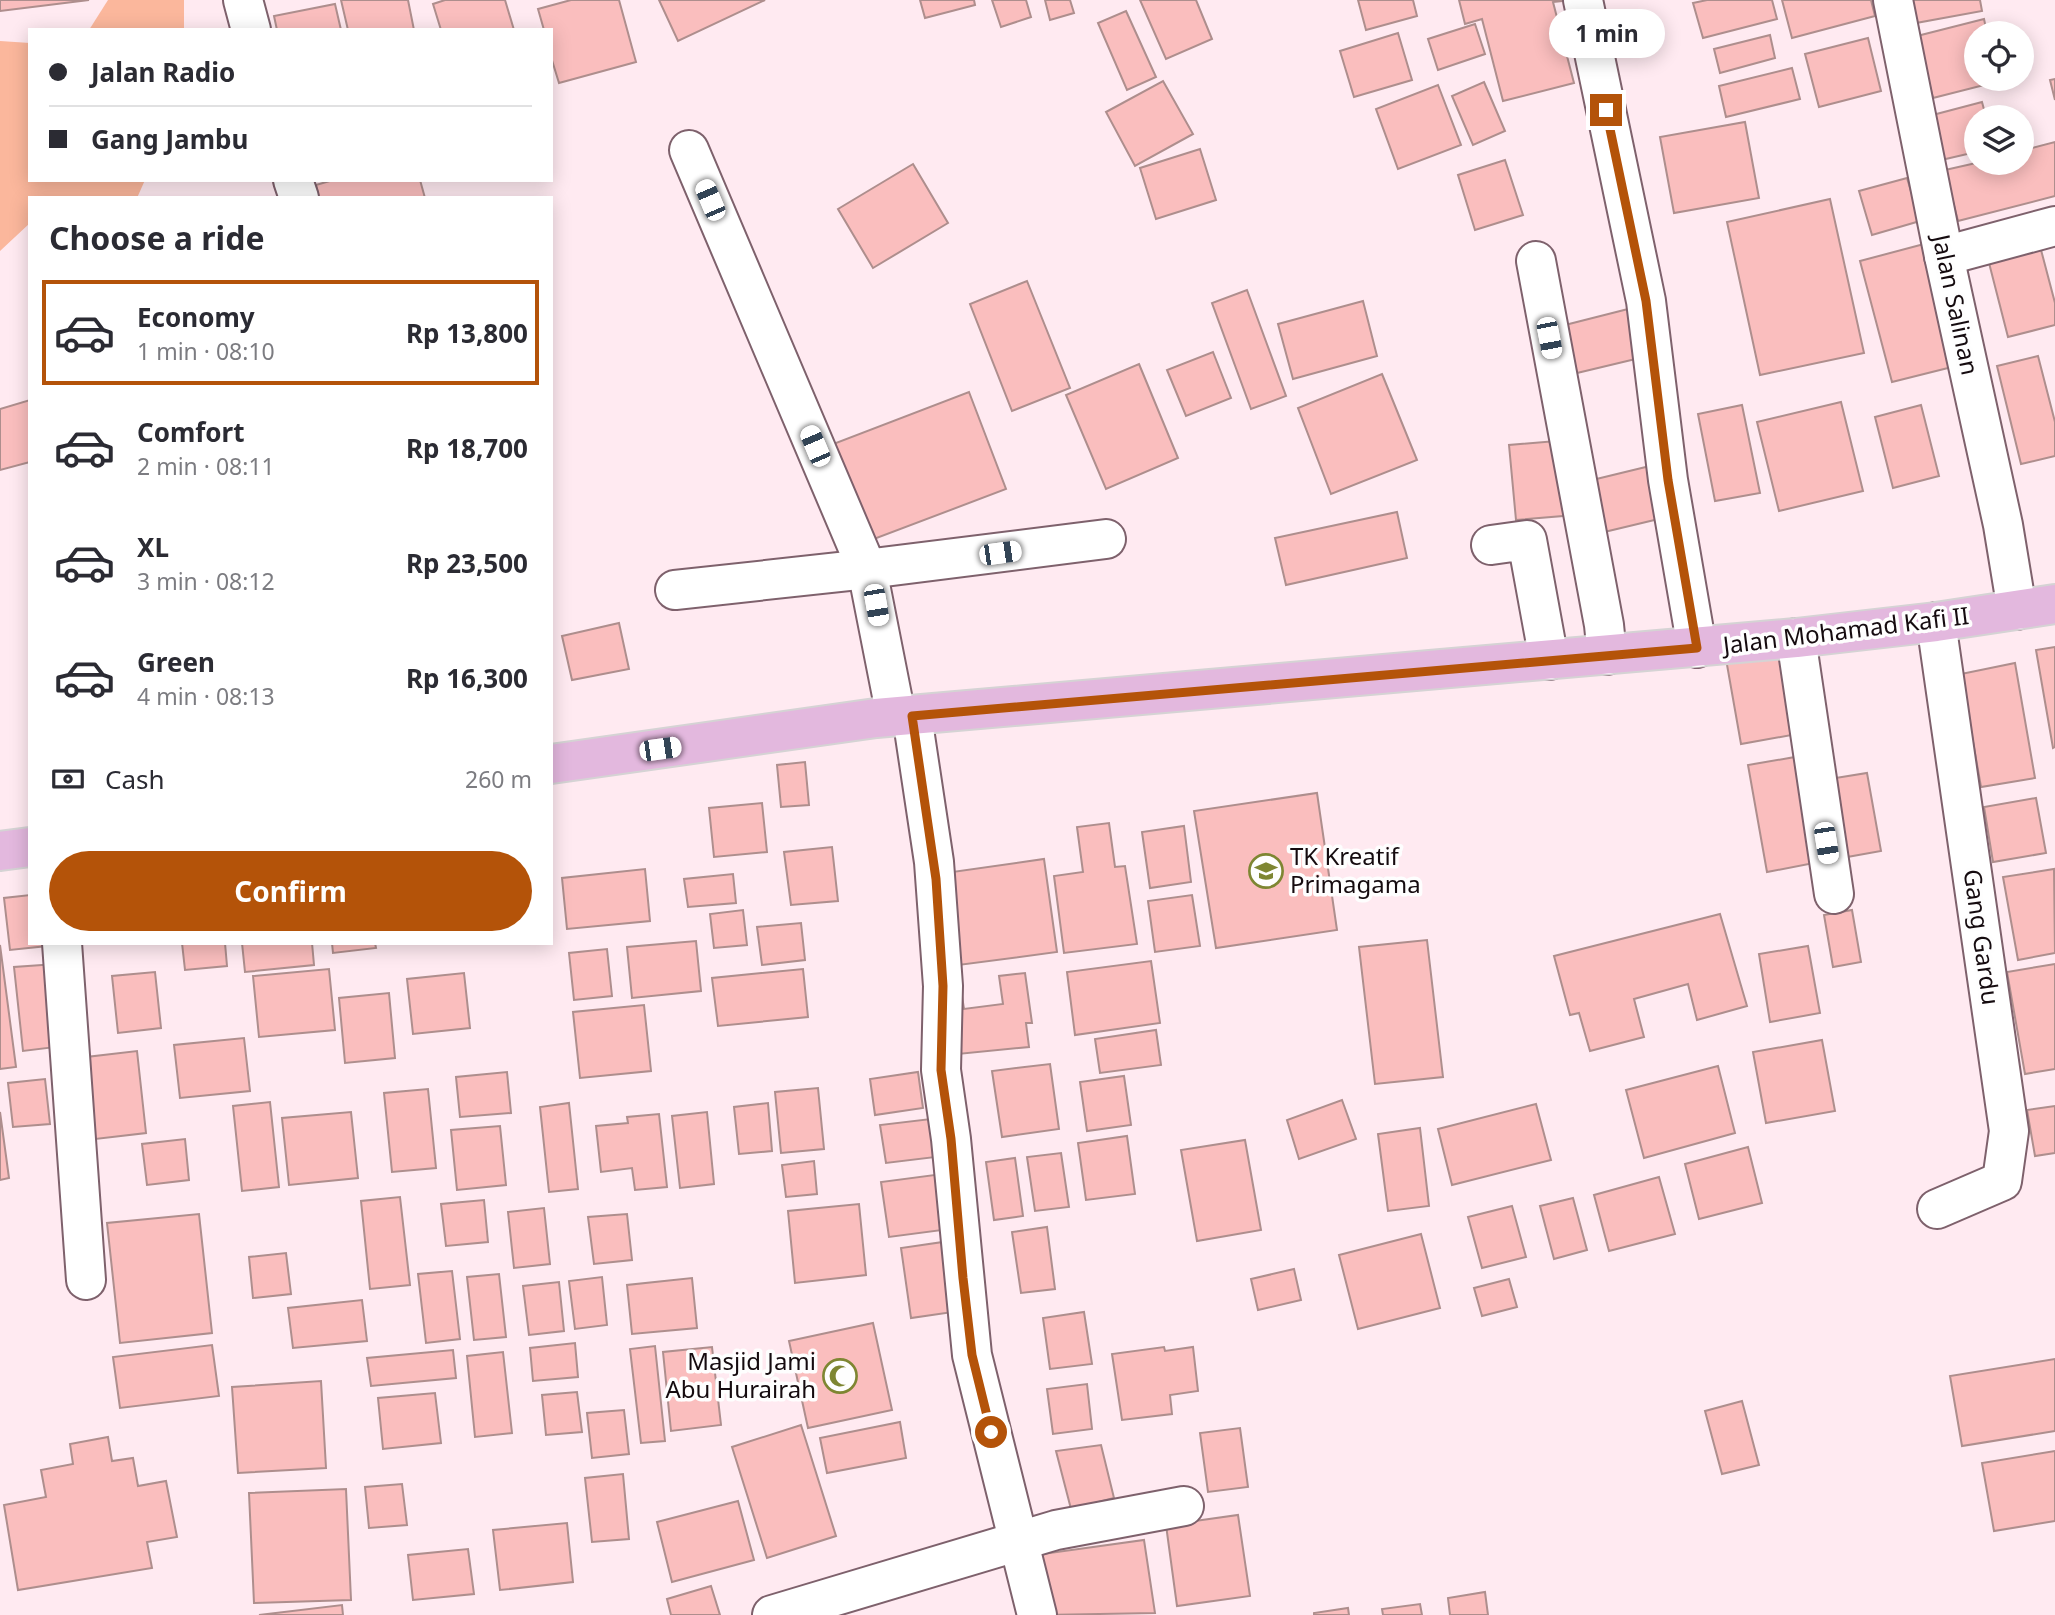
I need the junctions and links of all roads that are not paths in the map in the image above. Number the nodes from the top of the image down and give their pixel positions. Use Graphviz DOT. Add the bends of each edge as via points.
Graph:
graph roads {
  1 [pos="243,0"];
  2 [pos="1583,0"];
  3 [pos="1893,0"];
  4 [pos="250,28"];
  5 [pos="689,150"];
  6 [pos="2055,226"];
  7 [pos="1944,256"];
  8 [pos="1536,261"];
  9 [pos="1105,539"];
  10 [pos="1491,545"];
  11 [pos="867,569"];
  12 [pos="675,590"];
  13 [pos="2015,596"];
  14 [pos="2055,604"];
  15 [pos="1936,622"];
  16 [pos="1695,636"];
  17 [pos="1796,638"];
  18 [pos="1605,640"];
  19 [pos="1546,645"];
  20 [pos="899,706"];
  21 [pos="553,764"];
  22 [pos="28,848"];
  23 [pos="0,851"];
  24 [pos="1834,894"];
  25 [pos="62,945"];
  26 [pos="1937,1209"];
  27 [pos="86,1280"];
  28 [pos="1184,1506"];
  29 [pos="1018,1541"];
  30 [pos="772,1615"];
  31 [pos="1037,1615"];
  1 -- 4 [label="street"];
  2 -- 16 [label="street" via="1646,301 1668,480"];
  3 -- 7 [label="street, Jalan Salinan"];
  5 -- 11 [label="street"];
  6 -- 7 [label="street"];
  7 -- 13 [label="street, Jalan Salinan"];
  8 -- 18 [label="street"];
  9 -- 11 [label="street"];
  10 -- 19 [label="street" via="1527,540"];
  11 -- 12 [label="street"];
  11 -- 20 [label="street"];
  13 -- 14 [label="main road, Jalan Mohamad Kafi II"];
  13 -- 15 [label="main road, Jalan Mohamad Kafi II"];
  15 -- 17 [label="main road, Jalan Mohamad Kafi II"];
  15 -- 26 [label="street, Gang Gardu" via="2009,1131 2002,1181"];
  16 -- 17 [label="main road, Jalan Mohamad Kafi II"];
  16 -- 18 [label="main road, Jalan Mohamad Kafi II"];
  17 -- 24 [label="street"];
  18 -- 19 [label="main road, Jalan Mohamad Kafi II"];
  19 -- 20 [label="main road, Jalan Mohamad Kafi II"];
  20 -- 21 [label="main road, Jalan Mohamad Kafi II"];
  20 -- 29 [label="street" via="934,862 943,986 941,1070 972,1355"];
  22 -- 23 [label="main road"];
  25 -- 27 [label="street"];
  28 -- 29 [label="street"];
  29 -- 30 [label="street"];
  29 -- 31 [label="street"];
}
